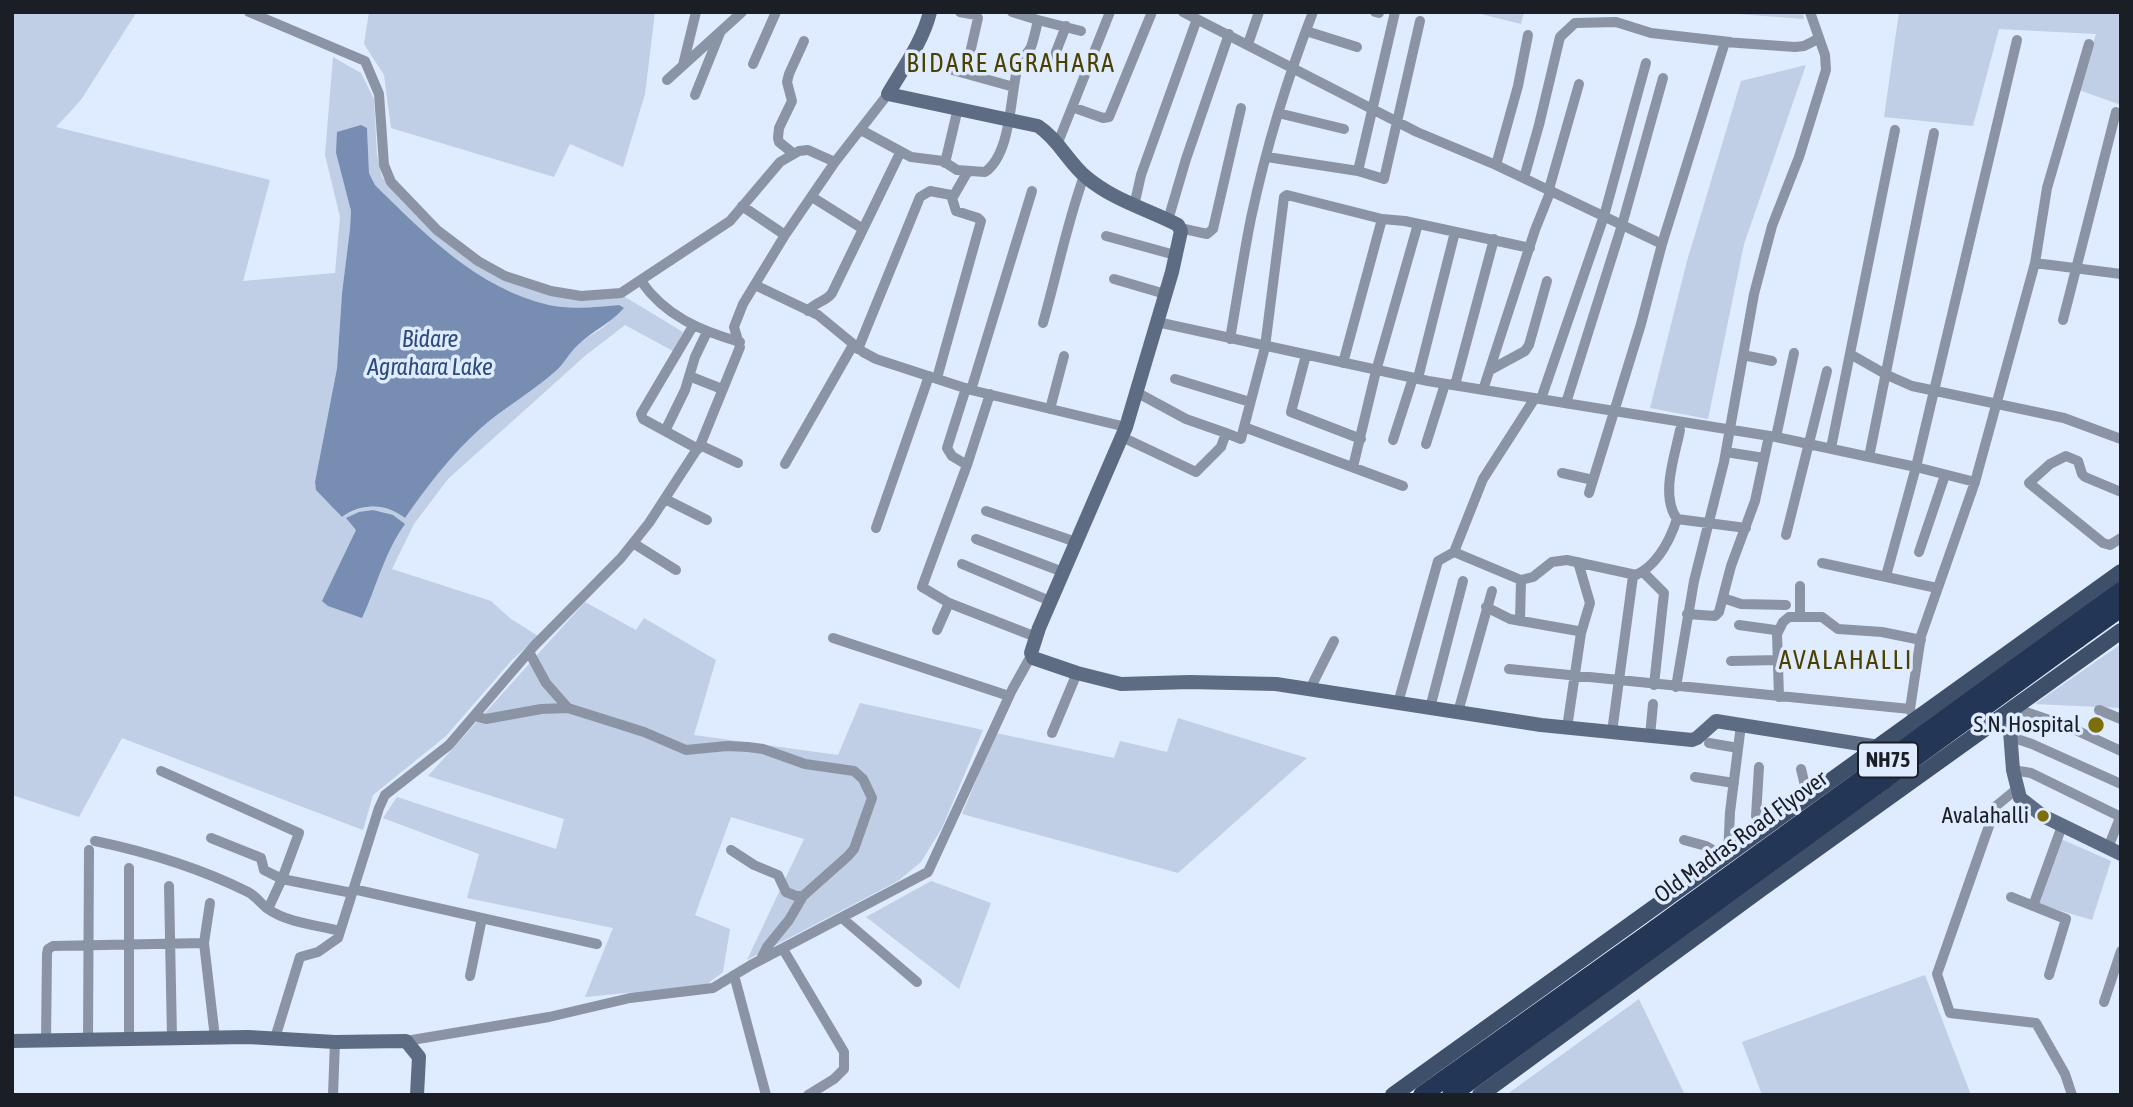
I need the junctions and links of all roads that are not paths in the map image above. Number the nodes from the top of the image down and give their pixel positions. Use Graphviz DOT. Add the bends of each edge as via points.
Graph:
graph roads {
  1 [pos="249,12"];
  2 [pos="696,12"];
  3 [pos="742,12"];
  4 [pos="776,12"];
  5 [pos="930,12"];
  6 [pos="960,12"];
  7 [pos="1012,12"];
  8 [pos="1110,12"];
  9 [pos="1152,12"];
  10 [pos="1183,12"];
  11 [pos="1259,12"];
  12 [pos="1312,12"];
  13 [pos="1395,12"];
  14 [pos="1810,12"];
  15 [pos="1197,19"];
  16 [pos="1038,20"];
  17 [pos="1420,20"];
  18 [pos="1066,26"];
  19 [pos="722,30"];
  20 [pos="1081,30"];
  21 [pos="1306,31"];
  22 [pos="1229,34"];
  23 [pos="1528,35"];
  24 [pos="1818,39"];
  25 [pos="2017,40"];
  26 [pos="804,41"];
  27 [pos="1730,42"];
  28 [pos="1248,44"];
  29 [pos="2089,44"];
  30 [pos="1357,47"];
  31 [pos="970,53"];
  32 [pos="1054,57"];
  33 [pos="909,58"];
  34 [pos="1646,63"];
  35 [pos="753,64"];
  36 [pos="683,65"];
  37 [pos="1292,67"];
  38 [pos="1663,78"];
  39 [pos="667,80"];
  40 [pos="1579,84"];
  41 [pos="1014,87"];
  42 [pos="695,94"];
  43 [pos="888,94"];
  44 [pos="1072,107"];
  45 [pos="1371,107"];
  46 [pos="958,108"];
  47 [pos="1241,108"];
  48 [pos="2116,112"];
  49 [pos="1278,113"];
  50 [pos="1009,120"];
  51 [pos="1397,122"];
  52 [pos="1343,129"];
  53 [pos="861,130"];
  54 [pos="1895,130"];
  55 [pos="1934,132"];
  56 [pos="1057,145"];
  57 [pos="900,153"];
  58 [pos="794,154"];
  59 [pos="1267,157"];
  60 [pos="835,162"];
  61 [pos="946,163"];
  62 [pos="1496,165"];
  63 [pos="968,171"];
  64 [pos="1358,171"];
  65 [pos="1084,176"];
  66 [pos="1524,178"];
  67 [pos="1550,190"];
  68 [pos="1032,191"];
  69 [pos="812,197"];
  70 [pos="953,197"];
  71 [pos="743,206"];
  72 [pos="1134,206"];
  73 [pos="1604,216"];
  74 [pos="1382,219"];
  75 [pos="1174,224"];
  76 [pos="1418,224"];
  77 [pos="1622,225"];
  78 [pos="863,229"];
  79 [pos="1455,232"];
  80 [pos="785,235"];
  81 [pos="1106,236"];
  82 [pos="1494,239"];
  83 [pos="1662,244"];
  84 [pos="1530,248"];
  85 [pos="1175,255"];
  86 [pos="2035,263"];
  87 [pos="2074,269"];
  88 [pos="2121,274"];
  89 [pos="1114,279"];
  90 [pos="641,281"];
  91 [pos="1547,281"];
  92 [pos="755,285"];
  93 [pos="1165,294"];
  94 [pos="808,311"];
  95 [pos="2063,320"];
  96 [pos="1157,322"];
  97 [pos="1044,323"];
  98 [pos="693,326"];
  99 [pos="707,332"];
  100 [pos="1230,339"];
  101 [pos="740,342"];
  102 [pos="855,347"];
  103 [pos="1265,347"];
  104 [pos="1794,353"];
  105 [pos="1850,354"];
  106 [pos="1306,355"];
  107 [pos="1743,355"];
  108 [pos="1065,356"];
  109 [pos="1772,361"];
  110 [pos="1343,363"];
  111 [pos="1490,370"];
  112 [pos="1376,371"];
  113 [pos="1827,372"];
  114 [pos="1887,375"];
  115 [pos="689,376"];
  116 [pos="933,377"];
  117 [pos="1416,378"];
  118 [pos="1175,379"];
  119 [pos="1450,384"];
  120 [pos="722,389"];
  121 [pos="969,389"];
  122 [pos="1483,390"];
  123 [pos="1934,391"];
  124 [pos="1136,392"];
  125 [pos="990,394"];
  126 [pos="1538,399"];
  127 [pos="1250,402"];
  128 [pos="1566,403"];
  129 [pos="1997,403"];
  130 [pos="1050,409"];
  131 [pos="1613,411"];
  132 [pos="1244,427"];
  133 [pos="1729,429"];
  134 [pos="1680,430"];
  135 [pos="665,431"];
  136 [pos="1124,432"];
  137 [pos="1226,432"];
  138 [pos="1773,437"];
  139 [pos="1361,439"];
  140 [pos="2121,439"];
  141 [pos="1393,440"];
  142 [pos="1426,444"];
  143 [pos="1807,444"];
  144 [pos="699,447"];
  145 [pos="1830,448"];
  146 [pos="1726,452"];
  147 [pos="1869,457"];
  148 [pos="1764,458"];
  149 [pos="738,463"];
  150 [pos="785,464"];
  151 [pos="967,465"];
  152 [pos="1353,467"];
  153 [pos="1916,467"];
  154 [pos="1562,473"];
  155 [pos="1945,475"];
  156 [pos="1593,480"];
  157 [pos="1975,482"];
  158 [pos="1402,486"];
  159 [pos="2121,492"];
  160 [pos="1589,493"];
  161 [pos="666,499"];
  162 [pos="986,511"];
  163 [pos="1677,519"];
  164 [pos="707,520"];
  165 [pos="1709,524"];
  166 [pos="876,528"];
  167 [pos="1746,528"];
  168 [pos="1786,536"];
  169 [pos="976,539"];
  170 [pos="2117,540"];
  171 [pos="1076,542"];
  172 [pos="633,543"];
  173 [pos="1454,552"];
  174 [pos="1919,552"];
  175 [pos="2121,552"];
  176 [pos="1578,562"];
  177 [pos="1822,563"];
  178 [pos="962,564"];
  179 [pos="676,570"];
  180 [pos="1063,572"];
  181 [pos="2121,572"];
  182 [pos="1638,574"];
  183 [pos="1886,576"];
  184 [pos="1521,580"];
  185 [pos="1463,581"];
  186 [pos="1800,586"];
  187 [pos="1937,588"];
  188 [pos="1492,591"];
  189 [pos="2121,591"];
  190 [pos="1723,598"];
  191 [pos="1051,601"];
  192 [pos="949,603"];
  193 [pos="1786,605"];
  194 [pos="1486,607"];
  195 [pos="2121,608"];
  196 [pos="1687,614"];
  197 [pos="1800,616"];
  198 [pos="1520,621"];
  199 [pos="1739,625"];
  200 [pos="937,631"];
  201 [pos="2121,631"];
  202 [pos="1581,633"];
  203 [pos="1777,634"];
  204 [pos="1036,637"];
  205 [pos="833,638"];
  206 [pos="1921,640"];
  207 [pos="1334,641"];
  208 [pos="529,652"];
  209 [pos="1031,656"];
  210 [pos="1779,660"];
  211 [pos="1731,661"];
  212 [pos="1509,669"];
  213 [pos="1077,673"];
  214 [pos="1575,676"];
  215 [pos="1618,681"];
  216 [pos="1654,685"];
  217 [pos="1676,687"];
  218 [pos="1310,689"];
  219 [pos="1009,696"];
  220 [pos="1779,697"];
  221 [pos="1398,703"];
  222 [pos="1653,704"];
  223 [pos="568,708"];
  224 [pos="1430,708"];
  225 [pos="2099,710"];
  226 [pos="1458,712"];
  227 [pos="2009,712"];
  228 [pos="1913,715"];
  229 [pos="474,716"];
  230 [pos="2121,719"];
  231 [pos="1741,725"];
  232 [pos="1567,728"];
  233 [pos="1612,732"];
  234 [pos="1052,733"];
  235 [pos="1650,736"];
  236 [pos="2011,737"];
  237 [pos="1709,743"];
  238 [pos="1879,747"];
  239 [pos="1738,748"];
  240 [pos="2121,751"];
  241 [pos="1943,759"];
  242 [pos="1759,767"];
  243 [pos="1801,769"];
  244 [pos="2013,770"];
  245 [pos="161,771"];
  246 [pos="1695,777"];
  247 [pos="1734,783"];
  248 [pos="2121,784"];
  249 [pos="2018,788"];
  250 [pos="1808,799"];
  251 [pos="2121,816"];
  252 [pos="2062,826"];
  253 [pos="1762,831"];
  254 [pos="211,838"];
  255 [pos="1684,840"];
  256 [pos="731,850"];
  257 [pos="2114,851"];
  258 [pos="1726,856"];
  259 [pos="129,868"];
  260 [pos="282,879"];
  261 [pos="169,886"];
  262 [pos="353,891"];
  263 [pos="803,895"];
  264 [pos="2011,897"];
  265 [pos="210,903"];
  266 [pos="2033,906"];
  267 [pos="268,909"];
  268 [pos="482,918"];
  269 [pos="842,918"];
  270 [pos="340,931"];
  271 [pos="1660,935"];
  272 [pos="204,943"];
  273 [pos="170,944"];
  274 [pos="597,944"];
  275 [pos="130,946"];
  276 [pos="88,947"];
  277 [pos="783,949"];
  278 [pos="2121,951"];
  279 [pos="761,960"];
  280 [pos="734,975"];
  281 [pos="2049,975"];
  282 [pos="470,976"];
  283 [pos="917,982"];
  284 [pos="2104,1002"];
  285 [pos="172,1038"];
  286 [pos="215,1038"];
  287 [pos="275,1038"];
  288 [pos="129,1039"];
  289 [pos="88,1040"];
  290 [pos="12,1041"];
  291 [pos="46,1041"];
  292 [pos="406,1041"];
  293 [pos="335,1042"];
  294 [pos="333,1095"];
  295 [pos="416,1095"];
  296 [pos="766,1095"];
  297 [pos="808,1095"];
  298 [pos="1393,1095"];
  299 [pos="1422,1095"];
  300 [pos="1451,1095"];
  301 [pos="1480,1095"];
  302 [pos="2072,1095"];
  1 -- 90 [label="street" via="365,61 379,94 384,165 391,182 437,230 478,261 505,276 581,296 621,293"];
  2 -- 36 [label="street"];
  3 -- 19 [label="street"];
  4 -- 35 [label="street"];
  5 -- 33 [label="street"];
  6 -- 31 [label="street" via="978,18"];
  7 -- 16 [label="street"];
  8 -- 44 [label="street"];
  9 -- 44 [label="street" via="1113,113 1103,118"];
  10 -- 15 [label="street"];
  11 -- 28 [label="street"];
  12 -- 21 [label="street"];
  13 -- 45 [label="street"];
  14 -- 24 [label="street"];
  15 -- 22 [label="street"];
  15 -- 72 [label="street"];
  16 -- 18 [label="street"];
  16 -- 41 [label="street" via="1031,47 1017,67"];
  17 -- 51 [label="street"];
  18 -- 20 [label="street"];
  18 -- 32 [label="street"];
  19 -- 36 [label="street"];
  19 -- 42 [label="street"];
  21 -- 30 [label="street"];
  21 -- 37 [label="street"];
  22 -- 28 [label="street"];
  22 -- 75 [label="street" via="1186,159"];
  23 -- 62 [label="street"];
  24 -- 27 [label="street" via="1795,47"];
  24 -- 107 [label="street" via="1826,70 1772,226"];
  25 -- 123 [label="street"];
  26 -- 58 [label="street" via="789,74 792,101 778,138"];
  27 -- 66 [label="street" via="1651,33 1616,22 1572,25 1560,37"];
  27 -- 83 [label="street" via="1725,42"];
  28 -- 37 [label="street"];
  29 -- 86 [label="street" via="2047,187"];
  33 -- 41 [label="street"];
  33 -- 43 [label="street"];
  34 -- 73 [label="street"];
  36 -- 39 [label="street"];
  37 -- 45 [label="street"];
  37 -- 49 [label="street"];
  38 -- 77 [label="street"];
  40 -- 67 [label="street"];
  41 -- 50 [label="street"];
  43 -- 46 [label="street"];
  43 -- 53 [label="street"];
  44 -- 56 [label="street"];
  45 -- 51 [label="street"];
  45 -- 64 [label="street"];
  46 -- 50 [label="street"];
  46 -- 61 [label="street"];
  47 -- 75 [label="street" via="1213,229 1207,234"];
  48 -- 87 [label="street"];
  49 -- 52 [label="street"];
  49 -- 59 [label="street"];
  50 -- 56 [label="street" via="1038,125"];
  50 -- 63 [label="street" via="991,167 985,172"];
  51 -- 62 [label="street"];
  51 -- 64 [label="street" via="1384,179"];
  53 -- 57 [label="street"];
  53 -- 60 [label="street"];
  54 -- 105 [label="street"];
  55 -- 114 [label="street"];
  56 -- 65 [label="street"];
  57 -- 61 [label="street"];
  57 -- 78 [label="street"];
  58 -- 60 [label="street" via="808,150"];
  58 -- 71 [label="street" via="780,162"];
  59 -- 64 [label="street"];
  59 -- 100 [label="street"];
  60 -- 69 [label="street"];
  61 -- 63 [label="street"];
  62 -- 66 [label="street"];
  63 -- 70 [label="street"];
  65 -- 72 [label="street"];
  65 -- 97 [label="street"];
  66 -- 67 [label="street"];
  67 -- 73 [label="street"];
  67 -- 84 [label="street"];
  68 -- 121 [label="street"];
  69 -- 78 [label="street"];
  69 -- 80 [label="street"];
  70 -- 102 [label="street" via="930,191 920,197"];
  70 -- 116 [label="street" via="956,211 981,221"];
  71 -- 80 [label="street"];
  71 -- 90 [label="street" via="717,231"];
  72 -- 75 [label="street"];
  73 -- 77 [label="street"];
  73 -- 126 [label="street"];
  74 -- 76 [label="street"];
  74 -- 103 [label="street" via="1284,197"];
  74 -- 110 [label="street"];
  75 -- 85 [label="street"];
  76 -- 79 [label="street"];
  76 -- 112 [label="street"];
  77 -- 83 [label="street"];
  77 -- 128 [label="street"];
  78 -- 94 [label="street" via="829,297"];
  79 -- 82 [label="street"];
  79 -- 117 [label="street"];
  80 -- 92 [label="street"];
  81 -- 85 [label="street"];
  82 -- 84 [label="street"];
  82 -- 119 [label="street"];
  83 -- 131 [label="street"];
  84 -- 111 [label="street"];
  85 -- 93 [label="street"];
  86 -- 87 [label="street"];
  86 -- 129 [label="street"];
  87 -- 88 [label="street"];
  87 -- 95 [label="street"];
  89 -- 93 [label="street"];
  90 -- 98 [label="street" via="653,298"];
  91 -- 111 [label="street" via="1529,345"];
  92 -- 94 [label="street"];
  92 -- 101 [label="street" via="735,321"];
  93 -- 96 [label="street"];
  94 -- 102 [label="street" via="828,321"];
  96 -- 100 [label="street"];
  96 -- 124 [label="street"];
  98 -- 99 [label="street"];
  98 -- 135 [label="street" via="641,414"];
  99 -- 101 [label="street"];
  99 -- 115 [label="street"];
  100 -- 103 [label="street"];
  101 -- 120 [label="street"];
  102 -- 116 [label="street" via="876,359"];
  102 -- 150 [label="street"];
  103 -- 106 [label="street"];
  103 -- 127 [label="street"];
  104 -- 138 [label="street"];
  105 -- 114 [label="street"];
  105 -- 145 [label="street"];
  106 -- 110 [label="street"];
  106 -- 139 [label="street" via="1291,412"];
  107 -- 109 [label="street"];
  107 -- 133 [label="street"];
  108 -- 130 [label="street"];
  110 -- 112 [label="street"];
  111 -- 122 [label="street"];
  112 -- 117 [label="street"];
  112 -- 139 [label="street"];
  113 -- 143 [label="street"];
  114 -- 123 [label="street"];
  114 -- 147 [label="street"];
  115 -- 120 [label="street"];
  115 -- 135 [label="street"];
  116 -- 121 [label="street"];
  116 -- 166 [label="street"];
  117 -- 119 [label="street"];
  117 -- 141 [label="street"];
  118 -- 127 [label="street"];
  119 -- 122 [label="street"];
  119 -- 142 [label="street"];
  120 -- 144 [label="street"];
  121 -- 125 [label="street"];
  121 -- 151 [label="street" via="947,448"];
  122 -- 126 [label="street"];
  123 -- 129 [label="street"];
  123 -- 153 [label="street"];
  124 -- 136 [label="street"];
  124 -- 137 [label="street" via="1186,419"];
  125 -- 130 [label="street"];
  125 -- 151 [label="street"];
  126 -- 128 [label="street"];
  126 -- 173 [label="street" via="1483,479"];
  127 -- 132 [label="street"];
  128 -- 131 [label="street"];
  129 -- 140 [label="street" via="2064,418"];
  129 -- 157 [label="street"];
  130 -- 136 [label="street"];
  131 -- 133 [label="street"];
  131 -- 156 [label="street"];
  132 -- 137 [label="street" via="1241,439"];
  132 -- 152 [label="street"];
  133 -- 138 [label="street"];
  133 -- 146 [label="street"];
  134 -- 163 [label="street" via="1669,489"];
  135 -- 144 [label="street"];
  136 -- 137 [label="street" via="1196,472 1221,447"];
  136 -- 171 [label="street"];
  138 -- 143 [label="street"];
  138 -- 148 [label="street"];
  139 -- 152 [label="street"];
  143 -- 145 [label="street"];
  143 -- 168 [label="street"];
  144 -- 149 [label="street"];
  144 -- 161 [label="street"];
  145 -- 147 [label="street"];
  146 -- 148 [label="street"];
  146 -- 165 [label="street"];
  147 -- 153 [label="street"];
  148 -- 167 [label="street"];
  151 -- 192 [label="street" via="923,584 924,590"];
  152 -- 158 [label="street"];
  153 -- 155 [label="street"];
  153 -- 183 [label="street"];
  154 -- 156 [label="street"];
  155 -- 157 [label="street"];
  155 -- 174 [label="street"];
  156 -- 160 [label="street"];
  157 -- 187 [label="street"];
  159 -- 170 [label="street" via="2085,477 2078,461 2066,456 2029,483 2103,543"];
  161 -- 164 [label="street"];
  161 -- 172 [label="street"];
  162 -- 171 [label="street"];
  163 -- 165 [label="street"];
  163 -- 182 [label="street" via="1663,550"];
  165 -- 167 [label="street"];
  165 -- 196 [label="street"];
  167 -- 190 [label="street"];
  169 -- 180 [label="street"];
  170 -- 175 [label="street"];
  171 -- 180 [label="street"];
  172 -- 179 [label="street"];
  172 -- 208 [label="street"];
  173 -- 184 [label="street"];
  173 -- 221 [label="street" via="1438,561"];
  176 -- 182 [label="street"];
  176 -- 184 [label="street" via="1552,562"];
  176 -- 202 [label="street" via="1590,603"];
  177 -- 183 [label="street"];
  178 -- 191 [label="street"];
  180 -- 191 [label="street"];
  181 -- 228 [label="main road"];
  182 -- 215 [label="street"];
  182 -- 216 [label="street" via="1664,593"];
  183 -- 187 [label="street"];
  184 -- 198 [label="street"];
  185 -- 224 [label="street"];
  186 -- 197 [label="street"];
  187 -- 206 [label="street"];
  188 -- 194 [label="street"];
  189 -- 271 [label="highway, Old Madras Road Flyover / NH75, bridge"];
  190 -- 193 [label="street" via="1750,605"];
  190 -- 196 [label="street" via="1716,616"];
  191 -- 204 [label="street"];
  192 -- 200 [label="street"];
  192 -- 204 [label="street"];
  194 -- 198 [label="street"];
  194 -- 226 [label="street"];
  195 -- 271 [label="highway, Old Madras Road Flyover / NH75, bridge"];
  196 -- 217 [label="street"];
  197 -- 203 [label="street" via="1785,619"];
  197 -- 206 [label="street" via="1822,617 1838,629"];
  198 -- 202 [label="street"];
  199 -- 203 [label="street"];
  201 -- 227 [label="main road"];
  202 -- 214 [label="street"];
  203 -- 210 [label="street"];
  204 -- 209 [label="street"];
  205 -- 219 [label="street"];
  206 -- 228 [label="street"];
  207 -- 218 [label="street"];
  208 -- 223 [label="street" via="546,683"];
  208 -- 229 [label="street"];
  209 -- 213 [label="street"];
  209 -- 219 [label="street"];
  210 -- 211 [label="street"];
  210 -- 220 [label="street"];
  212 -- 214 [label="street"];
  213 -- 218 [label="street" via="1121,684 1255,683"];
  213 -- 234 [label="street"];
  214 -- 215 [label="street"];
  214 -- 232 [label="street"];
  215 -- 216 [label="street"];
  215 -- 233 [label="street"];
  216 -- 217 [label="street"];
  217 -- 220 [label="street"];
  218 -- 221 [label="street"];
  219 -- 269 [label="street" via="928,872"];
  220 -- 228 [label="street"];
  221 -- 224 [label="street"];
  222 -- 235 [label="street"];
  223 -- 229 [label="street" via="486,719"];
  223 -- 263 [label="street" via="686,750 748,747 805,764 853,771 863,779 872,798 854,849"];
  224 -- 226 [label="street"];
  225 -- 230 [label="street"];
  226 -- 232 [label="street"];
  227 -- 236 [label="street"];
  227 -- 240 [label="street" via="2067,726"];
  227 -- 241 [label="main road"];
  228 -- 238 [label="main road"];
  228 -- 241 [label="street"];
  229 -- 262 [label="street" via="449,745 385,795"];
  231 -- 235 [label="street" via="1713,721 1695,740"];
  231 -- 238 [label="street"];
  231 -- 239 [label="street"];
  232 -- 233 [label="street"];
  233 -- 235 [label="street"];
  236 -- 244 [label="street"];
  236 -- 248 [label="street"];
  237 -- 239 [label="street"];
  238 -- 250 [label="main road"];
  239 -- 247 [label="street"];
  241 -- 301 [label="main road"];
  242 -- 253 [label="street" via="1756,816"];
  243 -- 250 [label="street"];
  244 -- 249 [label="street"];
  244 -- 251 [label="street"];
  245 -- 260 [label="street" via="296,830 298,838"];
  246 -- 247 [label="street"];
  247 -- 258 [label="street"];
  249 -- 252 [label="street" via="2021,798"];
  249 -- 302 [label="street" via="1996,806 1937,974 1950,1013 2036,1023"];
  250 -- 253 [label="main road"];
  251 -- 257 [label="street"];
  252 -- 257 [label="street"];
  252 -- 266 [label="street"];
  253 -- 258 [label="main road"];
  254 -- 260 [label="street" via="261,858 264,870"];
  255 -- 258 [label="street"];
  256 -- 263 [label="street" via="778,874 786,892"];
  258 -- 298 [label="main road"];
  259 -- 275 [label="street"];
  260 -- 262 [label="street"];
  260 -- 267 [label="street"];
  261 -- 273 [label="street"];
  262 -- 268 [label="street"];
  262 -- 270 [label="street"];
  263 -- 279 [label="street"];
  264 -- 266 [label="street"];
  265 -- 272 [label="street"];
  266 -- 281 [label="street" via="2066,919"];
  267 -- 270 [label="street"];
  267 -- 276 [label="street" via="250,894 186,866 129,848 92,845"];
  268 -- 274 [label="street"];
  268 -- 282 [label="street"];
  269 -- 277 [label="street"];
  269 -- 283 [label="street"];
  270 -- 287 [label="street" via="338,938 318,952 300,957"];
  271 -- 299 [label="highway, Old Madras Road Flyover / NH75"];
  271 -- 300 [label="highway, Old Madras Road Flyover / NH75"];
  272 -- 273 [label="street"];
  272 -- 286 [label="street"];
  273 -- 275 [label="street"];
  273 -- 285 [label="street"];
  275 -- 276 [label="street"];
  275 -- 288 [label="street"];
  276 -- 289 [label="street"];
  276 -- 291 [label="street" via="48,949"];
  277 -- 279 [label="street"];
  277 -- 297 [label="street" via="844,1052 844,1069"];
  278 -- 284 [label="street"];
  279 -- 280 [label="street"];
  280 -- 292 [label="street" via="713,988 630,998"];
  280 -- 296 [label="street"];
  285 -- 286 [label="street"];
  285 -- 288 [label="street"];
  286 -- 287 [label="street"];
  287 -- 293 [label="street"];
  288 -- 289 [label="street"];
  289 -- 291 [label="street"];
  290 -- 291 [label="street"];
  292 -- 293 [label="street"];
  292 -- 295 [label="street" via="419,1057"];
  293 -- 294 [label="street"];
}
